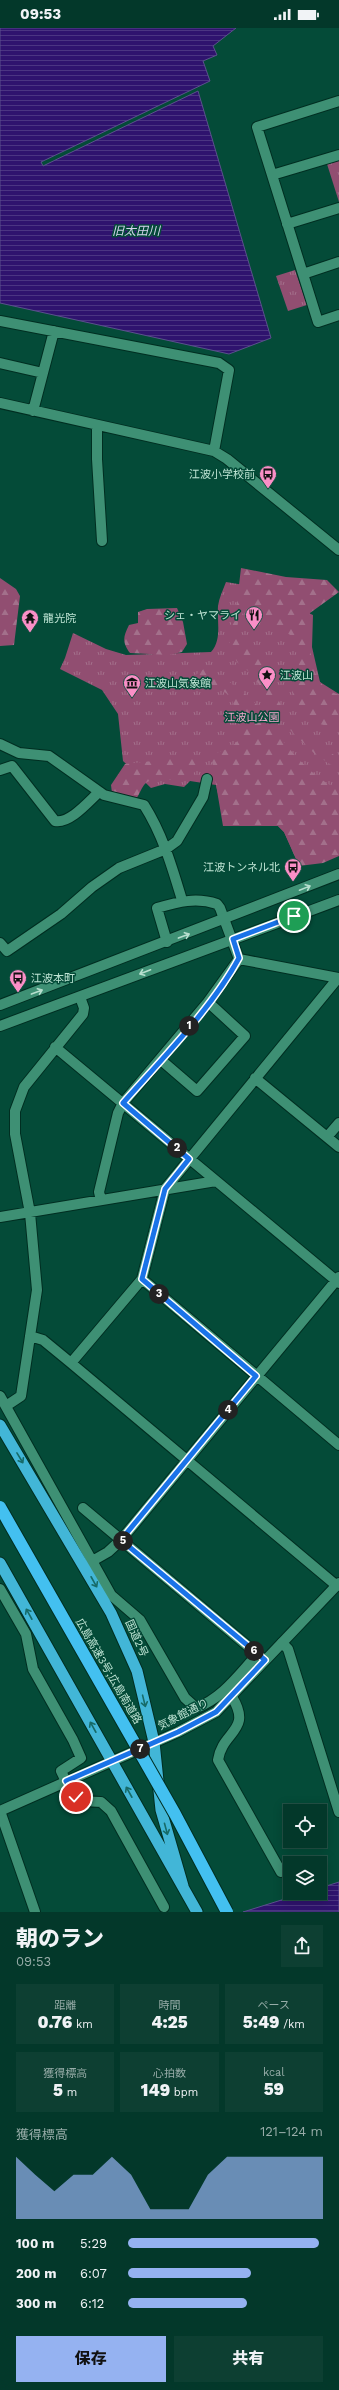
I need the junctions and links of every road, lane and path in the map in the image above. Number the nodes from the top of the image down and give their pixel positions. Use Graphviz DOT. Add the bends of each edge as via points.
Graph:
graph roads {
  1 [pos="339,102"];
  2 [pos="339,155"];
  3 [pos="272,175"];
  4 [pos="339,208"];
  5 [pos="288,224"];
  6 [pos="339,262"];
  7 [pos="303,274"];
  8 [pos="339,315"];
  9 [pos="0,321"];
  10 [pos="54,331"];
  11 [pos="0,363"];
  12 [pos="43,373"];
  13 [pos="0,404"];
  14 [pos="33,411"];
  15 [pos="97,426"];
  16 [pos="214,451"];
  17 [pos="102,541"];
  18 [pos="339,550"];
  19 [pos="0,744"];
  20 [pos="0,770"];
  21 [pos="207,779"];
  22 [pos="99,792"];
  23 [pos="166,849"];
  24 [pos="339,874"];
  25 [pos="182,900"];
  26 [pos="339,900"];
  27 [pos="225,920"];
  28 [pos="233,939"];
  29 [pos="0,942"];
  30 [pos="167,942"];
  31 [pos="239,958"];
  32 [pos="339,978"];
  33 [pos="80,997"];
  34 [pos="208,1002"];
  35 [pos="0,1005"];
  36 [pos="0,1026"];
  37 [pos="56,1047"];
  38 [pos="161,1060"];
  39 [pos="255,1078"];
  40 [pos="123,1103"];
  41 [pos="339,1123"];
  42 [pos="327,1137"];
  43 [pos="339,1147"];
  44 [pos="189,1159"];
  45 [pos="216,1182"];
  46 [pos="165,1189"];
  47 [pos="101,1200"];
  48 [pos="30,1213"];
  49 [pos="0,1217"];
  50 [pos="142,1279"];
  51 [pos="338,1280"];
  52 [pos="30,1336"];
  53 [pos="71,1363"];
  54 [pos="256,1376"];
  55 [pos="0,1396"];
  56 [pos="6,1406"];
  57 [pos="0,1425"];
  58 [pos="339,1445"];
  59 [pos="188,1459"];
  60 [pos="0,1507"];
  61 [pos="83,1508"];
  62 [pos="121,1540"];
  63 [pos="0,1562"];
  64 [pos="89,1563"];
  65 [pos="338,1584"];
  66 [pos="0,1588"];
  67 [pos="282,1643"];
  68 [pos="261,1657"];
  69 [pos="232,1697"];
  70 [pos="154,1742"];
  71 [pos="112,1761"];
  72 [pos="66,1781"];
  73 [pos="0,1811"];
  74 [pos="339,1812"];
  75 [pos="281,1872"];
  76 [pos="182,1886"];
  77 [pos="164,1907"];
  78 [pos="35,1912"];
  79 [pos="197,1912"];
  80 [pos="227,1912"];
  1 -- 3 [label="street" via="257,127"];
  2 -- 3 [label="street"];
  3 -- 5 [label="street"];
  4 -- 5 [label="street"];
  5 -- 7 [label="street"];
  6 -- 7 [label="street"];
  7 -- 8 [label="street" via="318,322"];
  9 -- 10 [label="street"];
  10 -- 12 [label="street"];
  10 -- 16 [label="street" via="219,363 229,370"];
  11 -- 12 [label="street"];
  12 -- 14 [label="street"];
  13 -- 14 [label="street"];
  14 -- 15 [label="street"];
  15 -- 16 [label="street"];
  15 -- 17 [label="street"];
  16 -- 18 [label="street"];
  19 -- 22 [label="street" via="19,753 50,756"];
  20 -- 22 [label="street" via="12,766 55,821 67,819"];
  21 -- 23 [label="street" via="203,797 190,822 177,841"];
  22 -- 23 [label="street" via="144,805"];
  23 -- 25 [label="street"];
  23 -- 29 [label="street" via="119,868 61,914 7,951"];
  27 -- 24 [label="street, one-way"];
  25 -- 27 [label="street" via="217,904"];
  25 -- 30 [label="street" via="157,908"];
  26 -- 28 [label="street"];
  27 -- 28 [label="street"];
  30 -- 27 [label="street, one-way"];
  28 -- 31 [label="street"];
  28 -- 33 [label="street, one-way"];
  35 -- 30 [label="street, one-way"];
  31 -- 32 [label="street"];
  31 -- 34 [label="street"];
  32 -- 39 [label="street"];
  33 -- 36 [label="street"];
  33 -- 37 [label="street" via="84,1008 83,1014"];
  34 -- 38 [label="street"];
  34 -- 38 [label="street" via="245,1036 197,1091"];
  37 -- 40 [label="street"];
  37 -- 48 [label="street" via="24,1087 15,1111 15,1134"];
  38 -- 40 [label="street"];
  39 -- 42 [label="street"];
  39 -- 44 [label="street"];
  40 -- 44 [label="street"];
  40 -- 47 [label="street" via="118,1113 99,1192"];
  41 -- 42 [label="street"];
  42 -- 43 [label="street"];
  44 -- 45 [label="street"];
  44 -- 46 [label="street"];
  45 -- 46 [label="street"];
  45 -- 51 [label="street"];
  46 -- 47 [label="street"];
  46 -- 50 [label="street"];
  47 -- 48 [label="street"];
  48 -- 49 [label="street"];
  48 -- 52 [label="street" via="36,1290"];
  50 -- 53 [label="street"];
  50 -- 54 [label="street"];
  51 -- 54 [label="street"];
  52 -- 53 [label="street" via="43,1340"];
  52 -- 56 [label="street" via="21,1396"];
  53 -- 59 [label="street"];
  54 -- 58 [label="street"];
  54 -- 59 [label="street"];
  55 -- 56 [label="street"];
  56 -- 64 [label="street"];
  57 -- 64 [label="highway, 国道2号, one-way"];
  59 -- 62 [label="street"];
  59 -- 65 [label="street"];
  60 -- 80 [label="highway, 広島高速3号;広島南道路, bridge" via="175,1814"];
  61 -- 62 [label="street"];
  62 -- 64 [label="street" via="108,1552"];
  62 -- 68 [label="street"];
  71 -- 63 [label="highway, 国道2号, one-way"];
  64 -- 68 [label="street" via="111,1595 140,1620 185,1698 196,1708 208,1704 224,1692"];
  64 -- 70 [label="highway, 国道2号, one-way" via="137,1670"];
  65 -- 67 [label="street, 気象館通り"];
  66 -- 72 [label="street" via="26,1634 33,1669 81,1758 61,1771"];
  67 -- 68 [label="street, 気象館通り"];
  67 -- 74 [label="street" via="288,1649"];
  68 -- 69 [label="street, 気象館通り"];
  69 -- 70 [label="street, 気象館通り" via="216,1712"];
  69 -- 75 [label="street" via="239,1708 238,1728 219,1749 218,1760"];
  70 -- 71 [label="street, 気象館通り"];
  70 -- 76 [label="highway, 国道2号, one-way" via="161,1810"];
  71 -- 72 [label="street, 気象館通り"];
  76 -- 71 [label="highway, 国道2号, one-way"];
  72 -- 73 [label="street, 気象館通り"];
  72 -- 77 [label="street" via="76,1797 84,1802 101,1802 111,1811"];
  73 -- 78 [label="street"];
  76 -- 79 [label="highway, 国道2号"];
}
